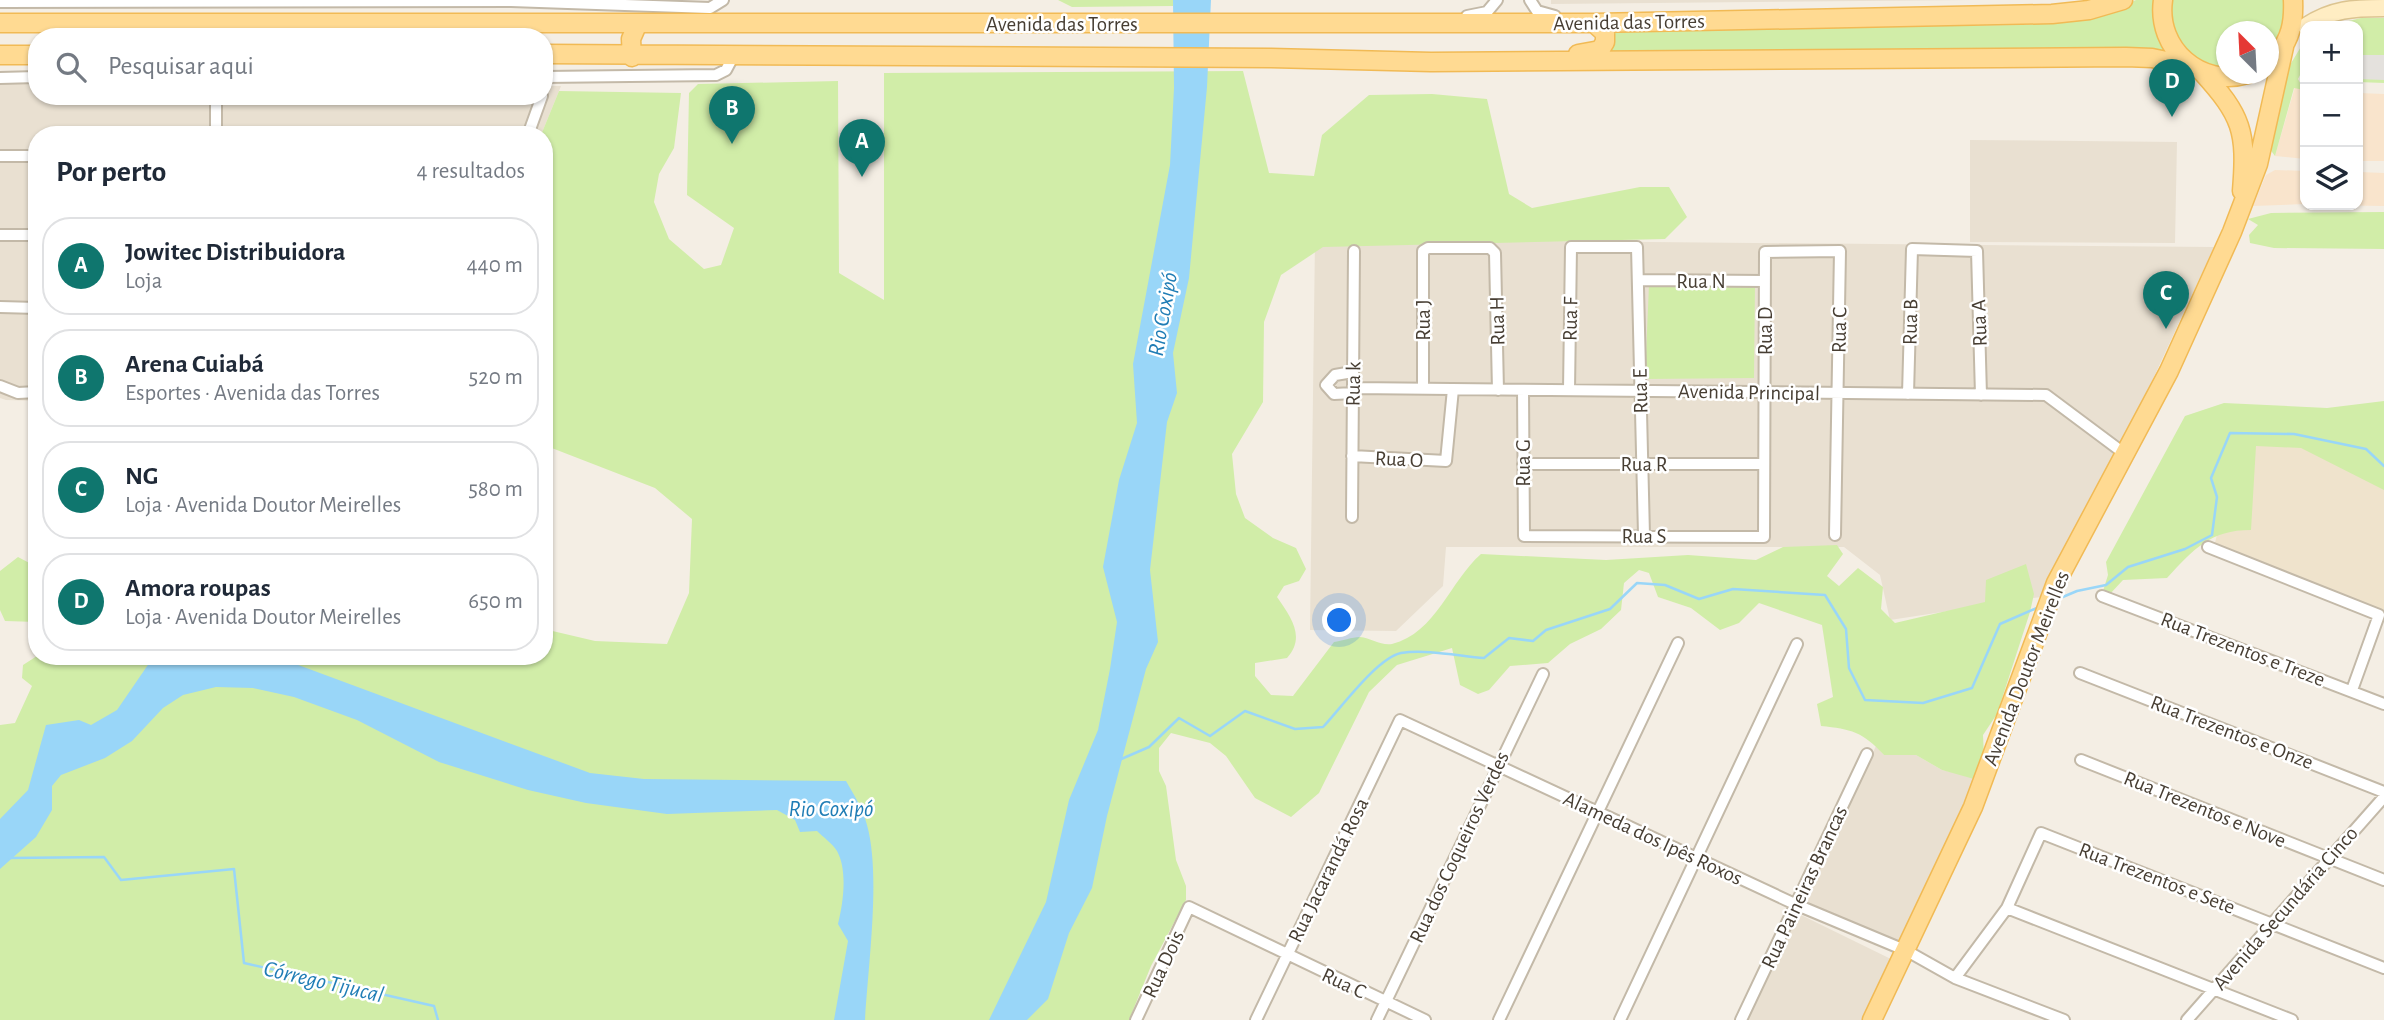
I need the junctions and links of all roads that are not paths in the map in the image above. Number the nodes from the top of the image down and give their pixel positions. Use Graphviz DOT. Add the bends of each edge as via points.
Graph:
graph roads {
  1 [pos="723,0"];
  2 [pos="1497,0"];
  3 [pos="1530,0"];
  4 [pos="2123,0"];
  5 [pos="2163,0"];
  6 [pos="2293,0"];
  7 [pos="6,1"];
  8 [pos="115,1"];
  9 [pos="298,1"];
  10 [pos="511,1"];
  11 [pos="2384,8"];
  12 [pos="2318,21"];
  13 [pos="0,23"];
  14 [pos="585,23"];
  15 [pos="638,23"];
  16 [pos="1422,23"];
  17 [pos="1594,23"];
  18 [pos="2300,32"];
  19 [pos="2286,42"];
  20 [pos="2279,51"];
  21 [pos="553,54"];
  22 [pos="0,55"];
  23 [pos="28,55"];
  24 [pos="574,55"];
  25 [pos="734,55"];
  26 [pos="632,57"];
  27 [pos="1432,62"];
  28 [pos="2196,69"];
  29 [pos="2216,76"];
  30 [pos="553,77"];
  31 [pos="0,78"];
  32 [pos="28,78"];
  33 [pos="216,105"];
  34 [pos="539,105"];
  35 [pos="216,126"];
  36 [pos="531,126"];
  37 [pos="0,156"];
  38 [pos="28,156"];
  39 [pos="2241,206"];
  40 [pos="0,235"];
  41 [pos="28,235"];
  42 [pos="1637,247"];
  43 [pos="1354,251"];
  44 [pos="1423,251"];
  45 [pos="1977,251"];
  46 [pos="1765,252"];
  47 [pos="1638,280"];
  48 [pos="1765,281"];
  49 [pos="0,307"];
  50 [pos="28,308"];
  51 [pos="1353,372"];
  52 [pos="0,386"];
  53 [pos="1423,389"];
  54 [pos="1453,389"];
  55 [pos="1498,390"];
  56 [pos="1523,390"];
  57 [pos="1569,390"];
  58 [pos="1353,391"];
  59 [pos="1640,391"];
  60 [pos="28,392"];
  61 [pos="1765,393"];
  62 [pos="1837,393"];
  63 [pos="1908,394"];
  64 [pos="1981,395"];
  65 [pos="2126,454"];
  66 [pos="1352,456"];
  67 [pos="1523,464"];
  68 [pos="1642,464"];
  69 [pos="1764,464"];
  70 [pos="1352,517"];
  71 [pos="1835,535"];
  72 [pos="1524,536"];
  73 [pos="1644,536"];
  74 [pos="1764,537"];
  75 [pos="2208,547"];
  76 [pos="2102,596"];
  77 [pos="1678,643"];
  78 [pos="1797,644"];
  79 [pos="2080,673"];
  80 [pos="1543,674"];
  81 [pos="2352,690"];
  82 [pos="2384,704"];
  83 [pos="1400,720"];
  84 [pos="1867,754"];
  85 [pos="2081,761"];
  86 [pos="1497,765"];
  87 [pos="2384,794"];
  88 [pos="1599,811"];
  89 [pos="2330,858"];
  90 [pos="1697,859"];
  91 [pos="2384,880"];
  92 [pos="1797,905"];
  93 [pos="1189,907"];
  94 [pos="2007,908"];
  95 [pos="2272,923"];
  96 [pos="1907,951"];
  97 [pos="1286,956"];
  98 [pos="2384,968"];
  99 [pos="1955,978"];
  100 [pos="2214,988"];
  101 [pos="1385,1002"];
  102 [pos="1136,1020"];
  103 [pos="1256,1020"];
  104 [pos="1377,1020"];
  105 [pos="1425,1020"];
  106 [pos="1499,1020"];
  107 [pos="1620,1020"];
  108 [pos="1741,1020"];
  109 [pos="1872,1020"];
  110 [pos="2064,1020"];
  111 [pos="2187,1020"];
  112 [pos="2292,1020"];
  1 -- 10 [label="street" via="710,8"];
  2 -- 16 [label="street" via="1480,15"];
  3 -- 17 [label="street" via="1545,16 1577,16"];
  4 -- 17 [label="main road, Avenida das Torres" via="2052,14"];
  5 -- 28 [label="main road, Avenida Doutor Meirelles" via="2163,26 2169,41"];
  6 -- 19 [label="main road, Avenida Doutor Meirelles" via="2294,18"];
  7 -- 8 [label="street"];
  8 -- 9 [label="street"];
  9 -- 10 [label="street"];
  11 -- 12 [label="main road" via="2341,9"];
  13 -- 14 [label="main road, Avenida das Torres"];
  14 -- 15 [label="main road, Avenida das Torres"];
  14 -- 24 [label="main road" via="587,44"];
  15 -- 16 [label="main road, Avenida das Torres"];
  15 -- 26 [label="main road" via="631,39"];
  16 -- 17 [label="main road, Avenida das Torres"];
  17 -- 27 [label="main road" via="1605,33 1605,43 1588,54 1496,54"];
  18 -- 19 [label="main road"];
  19 -- 20 [label="main road"];
  19 -- 39 [label="main road, Avenida Doutor Meirelles" via="2258,164"];
  21 -- 24 [label="main road, Avenida das Torres"];
  22 -- 23 [label="main road"];
  24 -- 26 [label="main road, Avenida das Torres"];
  25 -- 26 [label="main road, Avenida das Torres"];
  25 -- 27 [label="main road, Avenida das Torres"];
  25 -- 30 [label="street" via="726,70 716,75"];
  27 -- 28 [label="main road, Avenida das Torres" via="2126,57"];
  28 -- 29 [label="main road, Avenida das Torres"];
  28 -- 39 [label="main road, Avenida Doutor Meirelles" via="2235,111 2243,133"];
  31 -- 32 [label="street"];
  33 -- 35 [label="street"];
  34 -- 36 [label="street"];
  37 -- 38 [label="street"];
  39 -- 65 [label="main road, Avenida Doutor Meirelles" via="2169,371"];
  40 -- 41 [label="street"];
  42 -- 47 [label="street, Rua E"];
  42 -- 57 [label="street, Rua F" via="1570,247"];
  43 -- 51 [label="street, Rua k"];
  44 -- 53 [label="street, Rua J"];
  44 -- 55 [label="street, Rua H" via="1490,248 1495,253"];
  45 -- 63 [label="street, Rua B" via="1912,249"];
  45 -- 64 [label="street, Rua A"];
  46 -- 48 [label="street, Rua D"];
  46 -- 62 [label="street, Rua C" via="1840,251"];
  47 -- 48 [label="street, Rua N"];
  47 -- 59 [label="street, Rua E"];
  48 -- 61 [label="street, Rua D"];
  49 -- 50 [label="street"];
  51 -- 58 [label="street, Rua k"];
  51 -- 58 [label="street" via="1335,375 1326,385 1334,394"];
  52 -- 60 [label="street"];
  53 -- 54 [label="street, Avenida Principal"];
  53 -- 58 [label="street, Avenida Principal"];
  54 -- 55 [label="street, Avenida Principal"];
  54 -- 66 [label="street, Rua O" via="1446,461"];
  55 -- 56 [label="street, Avenida Principal"];
  56 -- 57 [label="street, Avenida Principal"];
  56 -- 67 [label="street, Rua G"];
  57 -- 59 [label="street, Avenida Principal"];
  58 -- 66 [label="street, Rua k"];
  59 -- 61 [label="street, Avenida Principal"];
  59 -- 68 [label="street, Rua E"];
  61 -- 62 [label="street, Avenida Principal"];
  61 -- 69 [label="street, Rua D"];
  62 -- 63 [label="street, Avenida Principal"];
  62 -- 71 [label="street, Rua C"];
  63 -- 64 [label="street, Avenida Principal"];
  64 -- 65 [label="street, Avenida Principal" via="2046,395"];
  65 -- 96 [label="main road, Avenida Doutor Meirelles" via="2056,583 1973,807"];
  66 -- 70 [label="street, Rua k"];
  67 -- 68 [label="street, Rua R"];
  67 -- 72 [label="street, Rua G"];
  68 -- 69 [label="street, Rua R"];
  68 -- 73 [label="street, Rua E"];
  69 -- 74 [label="street, Rua D"];
  72 -- 73 [label="street, Rua S"];
  73 -- 74 [label="street, Rua S"];
  75 -- 81 [label="street" via="2379,615"];
  76 -- 81 [label="street, Rua Trezentos e Treze"];
  77 -- 88 [label="street"];
  78 -- 90 [label="street"];
  79 -- 87 [label="street, Rua Trezentos e Onze"];
  80 -- 86 [label="street, Rua dos Coqueiros Verdes"];
  81 -- 82 [label="street, Rua Trezentos e Treze"];
  83 -- 86 [label="street, Alameda dos Ipês Roxos"];
  83 -- 97 [label="street, Rua Jacarandá Rosa"];
  84 -- 92 [label="street, Rua Paineiras Brancas"];
  85 -- 89 [label="street, Rua Trezentos e Nove"];
  86 -- 88 [label="street, Alameda dos Ipês Roxos"];
  86 -- 101 [label="street, Rua dos Coqueiros Verdes"];
  87 -- 89 [label="street, Avenida Secundária Cinco"];
  88 -- 90 [label="street, Alameda dos Ipês Roxos"];
  88 -- 106 [label="street"];
  89 -- 91 [label="street, Rua Trezentos e Nove"];
  89 -- 95 [label="street, Avenida Secundária Cinco"];
  90 -- 92 [label="street, Alameda dos Ipês Roxos"];
  90 -- 107 [label="street"];
  92 -- 96 [label="street, Alameda dos Ipês Roxos"];
  92 -- 108 [label="street, Rua Paineiras Brancas"];
  93 -- 97 [label="street, Rua C"];
  93 -- 102 [label="street, Rua Dois"];
  94 -- 95 [label="street, Rua Trezentos e Sete" via="2041,833"];
  94 -- 99 [label="street"];
  94 -- 100 [label="street"];
  95 -- 98 [label="street, Rua Trezentos e Sete"];
  95 -- 100 [label="street, Avenida Secundária Cinco"];
  96 -- 99 [label="street, Alameda dos Ipês Roxos"];
  96 -- 109 [label="main road, Avenida Doutor Meirelles"];
  97 -- 101 [label="street, Rua C"];
  97 -- 103 [label="street, Rua Jacarandá Rosa"];
  99 -- 110 [label="street, Alameda dos Ipês Roxos"];
  100 -- 111 [label="street, Avenida Secundária Cinco"];
  100 -- 112 [label="street"];
  101 -- 104 [label="street, Rua dos Coqueiros Verdes"];
  101 -- 105 [label="street, Rua C"];
}
